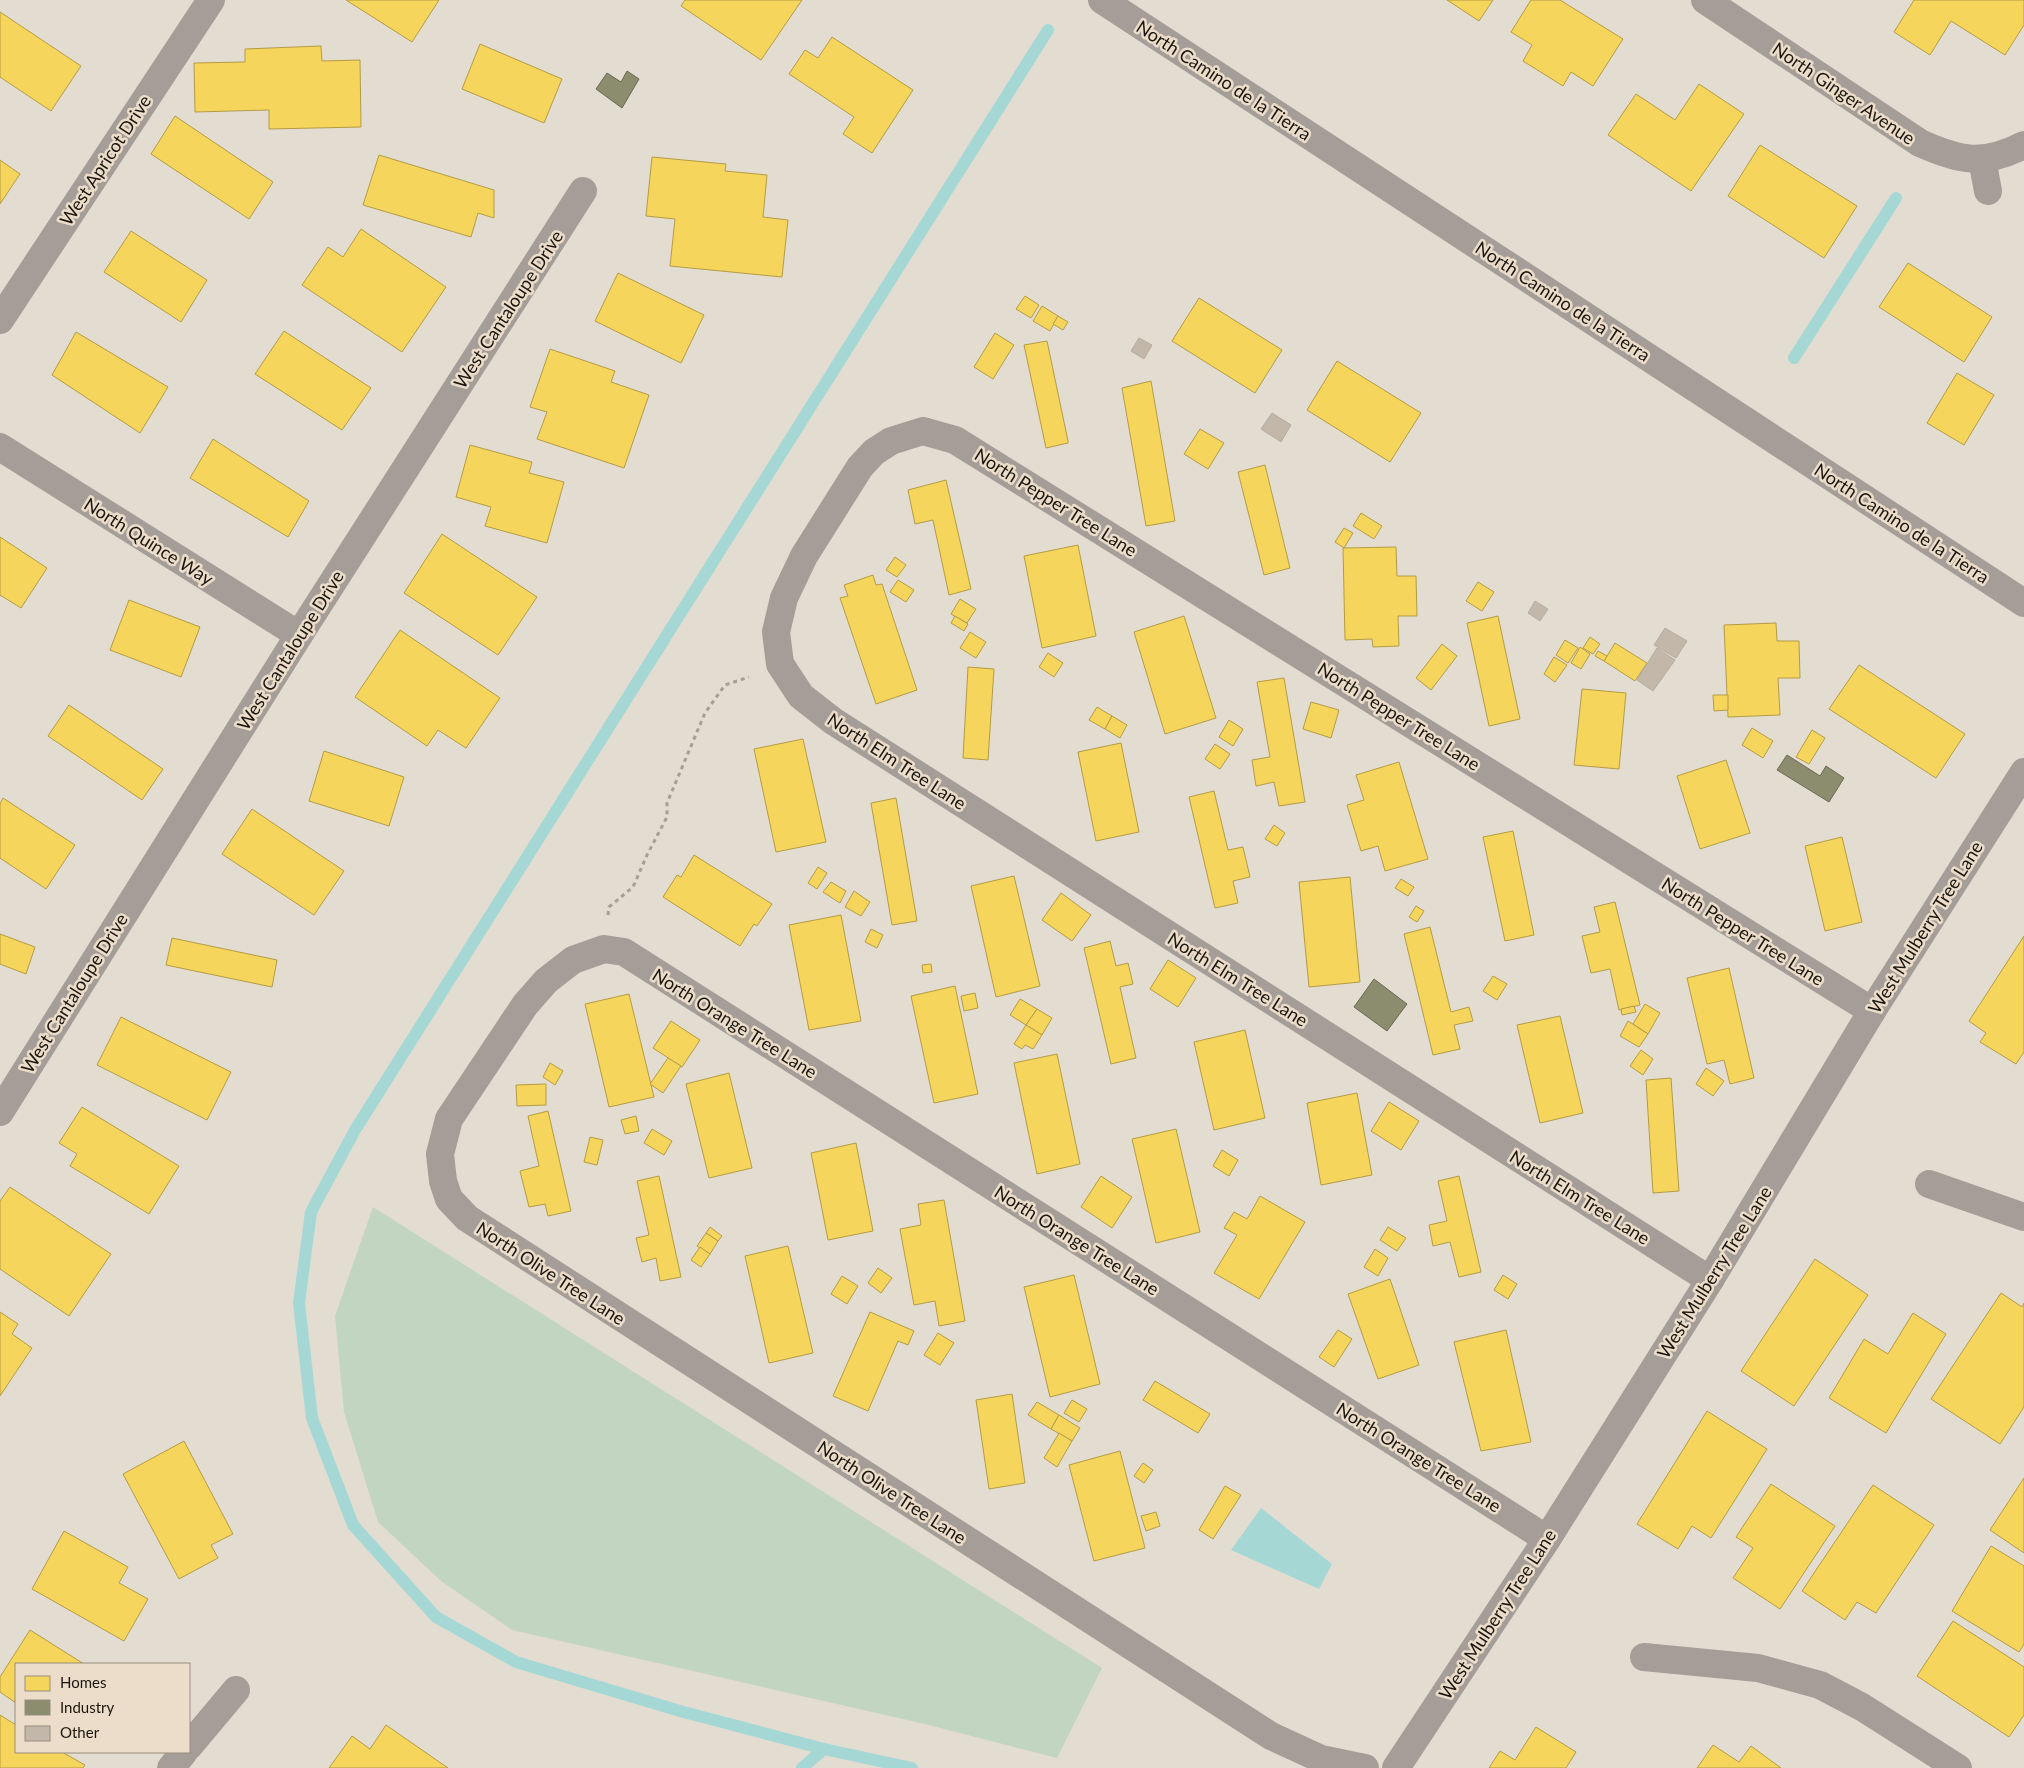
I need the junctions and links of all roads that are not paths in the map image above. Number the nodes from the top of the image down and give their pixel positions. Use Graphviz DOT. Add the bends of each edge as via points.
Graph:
graph roads {
  1 [pos="211,0"];
  2 [pos="1705,0"];
  3 [pos="1110,2"];
  4 [pos="2024,145"];
  5 [pos="1988,158"];
  6 [pos="583,191"];
  7 [pos="1988,191"];
  8 [pos="0,320"];
  9 [pos="0,446"];
  10 [pos="2024,603"];
  11 [pos="299,635"];
  12 [pos="780,664"];
  13 [pos="2024,772"];
  14 [pos="604,949"];
  15 [pos="1872,1011"];
  16 [pos="0,1112"];
  17 [pos="1929,1184"];
  18 [pos="2024,1217"];
  19 [pos="1710,1280"];
  20 [pos="1547,1539"];
  21 [pos="1644,1657"];
  22 [pos="236,1690"];
  23 [pos="190,1745"];
  24 [pos="183,1753"];
  25 [pos="171,1768"];
  26 [pos="1365,1768"];
  27 [pos="1396,1768"];
  28 [pos="1958,1768"];
  1 -- 8 [label="street, West Apricot Drive"];
  2 -- 5 [label="street, North Ginger Avenue" via="1920,143 1964,159"];
  3 -- 10 [label="street, North Camino de la Tierra"];
  4 -- 5 [label="street"];
  5 -- 7 [label="street"];
  6 -- 11 [label="street, West Cantaloupe Drive"];
  9 -- 11 [label="street, North Quince Way"];
  11 -- 16 [label="street, West Cantaloupe Drive"];
  12 -- 15 [label="street, North Pepper Tree Lane" via="776,632 784,598 804,556 860,467 891,441 923,431 955,440"];
  12 -- 19 [label="street, North Elm Tree Lane" via="801,696 832,721"];
  13 -- 15 [label="street, West Mulberry Tree Lane"];
  14 -- 20 [label="street, North Orange Tree Lane" via="624,952"];
  14 -- 26 [label="street, North Olive Tree Lane" via="573,960 546,981 525,1005 450,1119 440,1154 443,1182 449,1199 467,1218 487,1232 1271,1736 1322,1759"];
  15 -- 19 [label="street, West Mulberry Tree Lane"];
  17 -- 18 [label="street"];
  19 -- 20 [label="street, West Mulberry Tree Lane"];
  20 -- 27 [label="street, West Mulberry Tree Lane"];
  21 -- 28 [label="street" via="1758,1668 1820,1685 1862,1706"];
  22 -- 23 [label="street"];
  24 -- 25 [label="street"];
}
